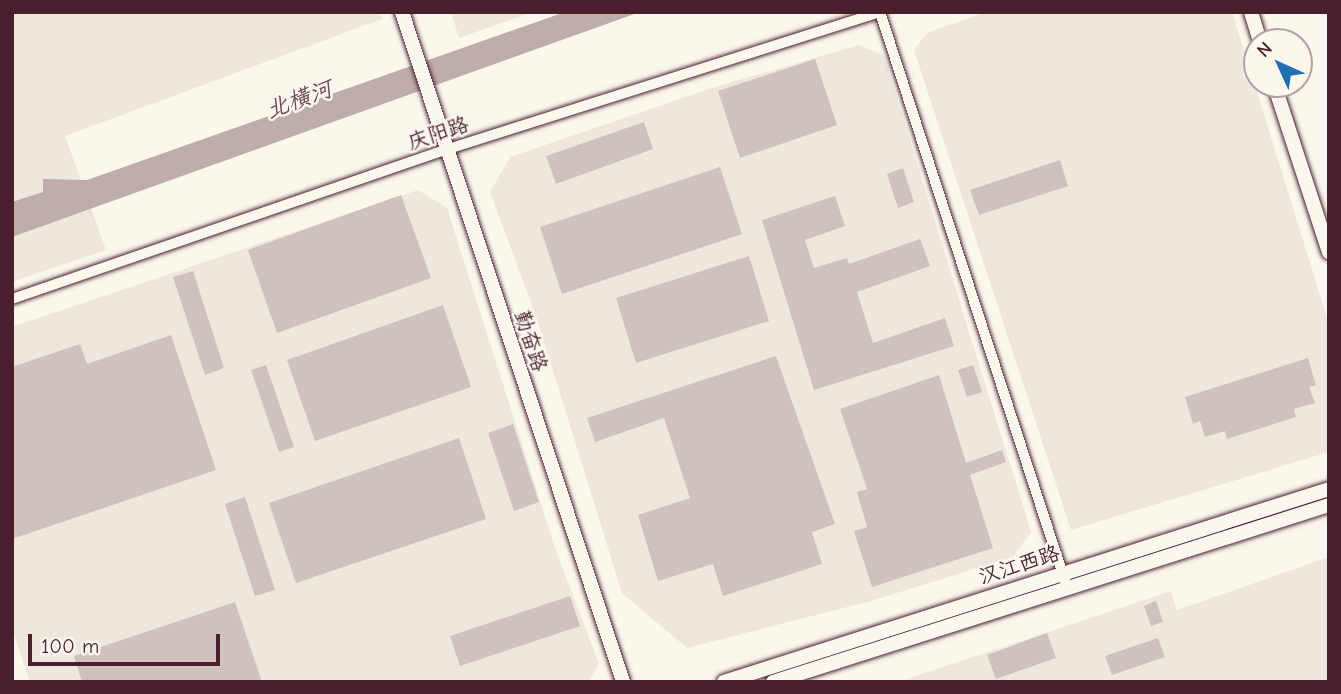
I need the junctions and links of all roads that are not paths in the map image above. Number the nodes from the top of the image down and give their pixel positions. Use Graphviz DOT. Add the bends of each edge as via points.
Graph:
graph roads {
  1 [pos="402,12"];
  2 [pos="879,12"];
  3 [pos="1279,98"];
  4 [pos="445,150"];
  5 [pos="1329,252"];
  6 [pos="12,299"];
  7 [pos="1329,489"];
  8 [pos="1329,505"];
  9 [pos="1065,580"];
  10 [pos="623,682"];
  11 [pos="724,682"];
  12 [pos="773,682"];
  1 -- 4 [label="main road, 勤奋路"];
  2 -- 4 [label="street, 庆阳路"];
  2 -- 9 [label="street"];
  3 -- 5 [label="main road"];
  4 -- 6 [label="street, 庆阳路"];
  4 -- 10 [label="main road, 勤奋路"];
  7 -- 9 [label="main road, 汉江西路"];
  8 -- 9 [label="main road, 汉江西路"];
  9 -- 11 [label="main road, 汉江西路"];
  9 -- 12 [label="main road, 汉江西路"];
}
